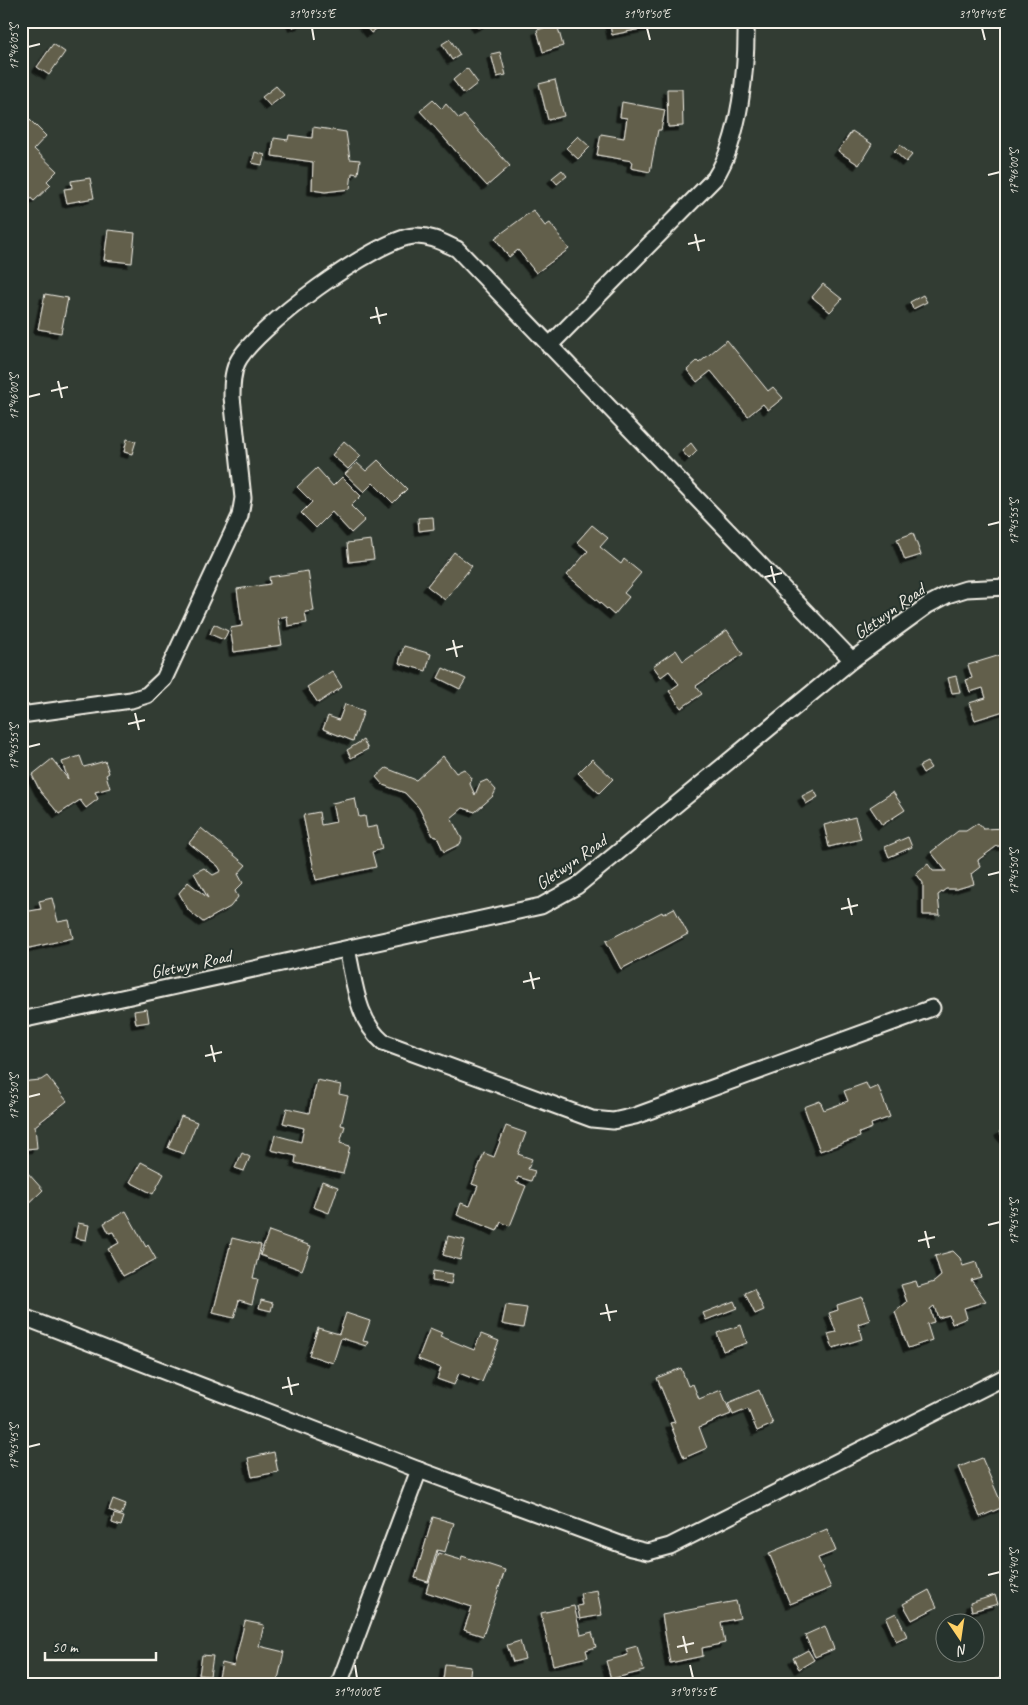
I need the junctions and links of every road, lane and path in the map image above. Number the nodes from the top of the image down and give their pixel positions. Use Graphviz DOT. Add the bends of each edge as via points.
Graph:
graph roads {
  1 [pos="746,21"];
  2 [pos="548,346"];
  3 [pos="1007,587"];
  4 [pos="852,660"];
  5 [pos="21,715"];
  6 [pos="347,949"];
  7 [pos="932,1008"];
  8 [pos="21,1020"];
  9 [pos="21,1316"];
  10 [pos="1007,1376"];
  11 [pos="418,1470"];
  12 [pos="340,1684"];
  1 -- 2 [label="street" via="744,74 725,163 715,178"];
  2 -- 4 [label="street"];
  2 -- 5 [label="street" via="457,249 441,241 414,236 394,240 349,265 248,346 237,364 232,397 243,498 240,516 164,679 147,695 131,700"];
  3 -- 4 [label="street, Gletwyn Road" via="966,589 947,595"];
  4 -- 6 [label="street, Gletwyn Road" via="556,900 526,911"];
  6 -- 7 [label="street" via="363,1020 383,1042 592,1120 612,1121 635,1116"];
  6 -- 8 [label="street, Gletwyn Road"];
  9 -- 11 [label="street"];
  10 -- 11 [label="street" via="670,1546 648,1552"];
  11 -- 12 [label="street"];
}
